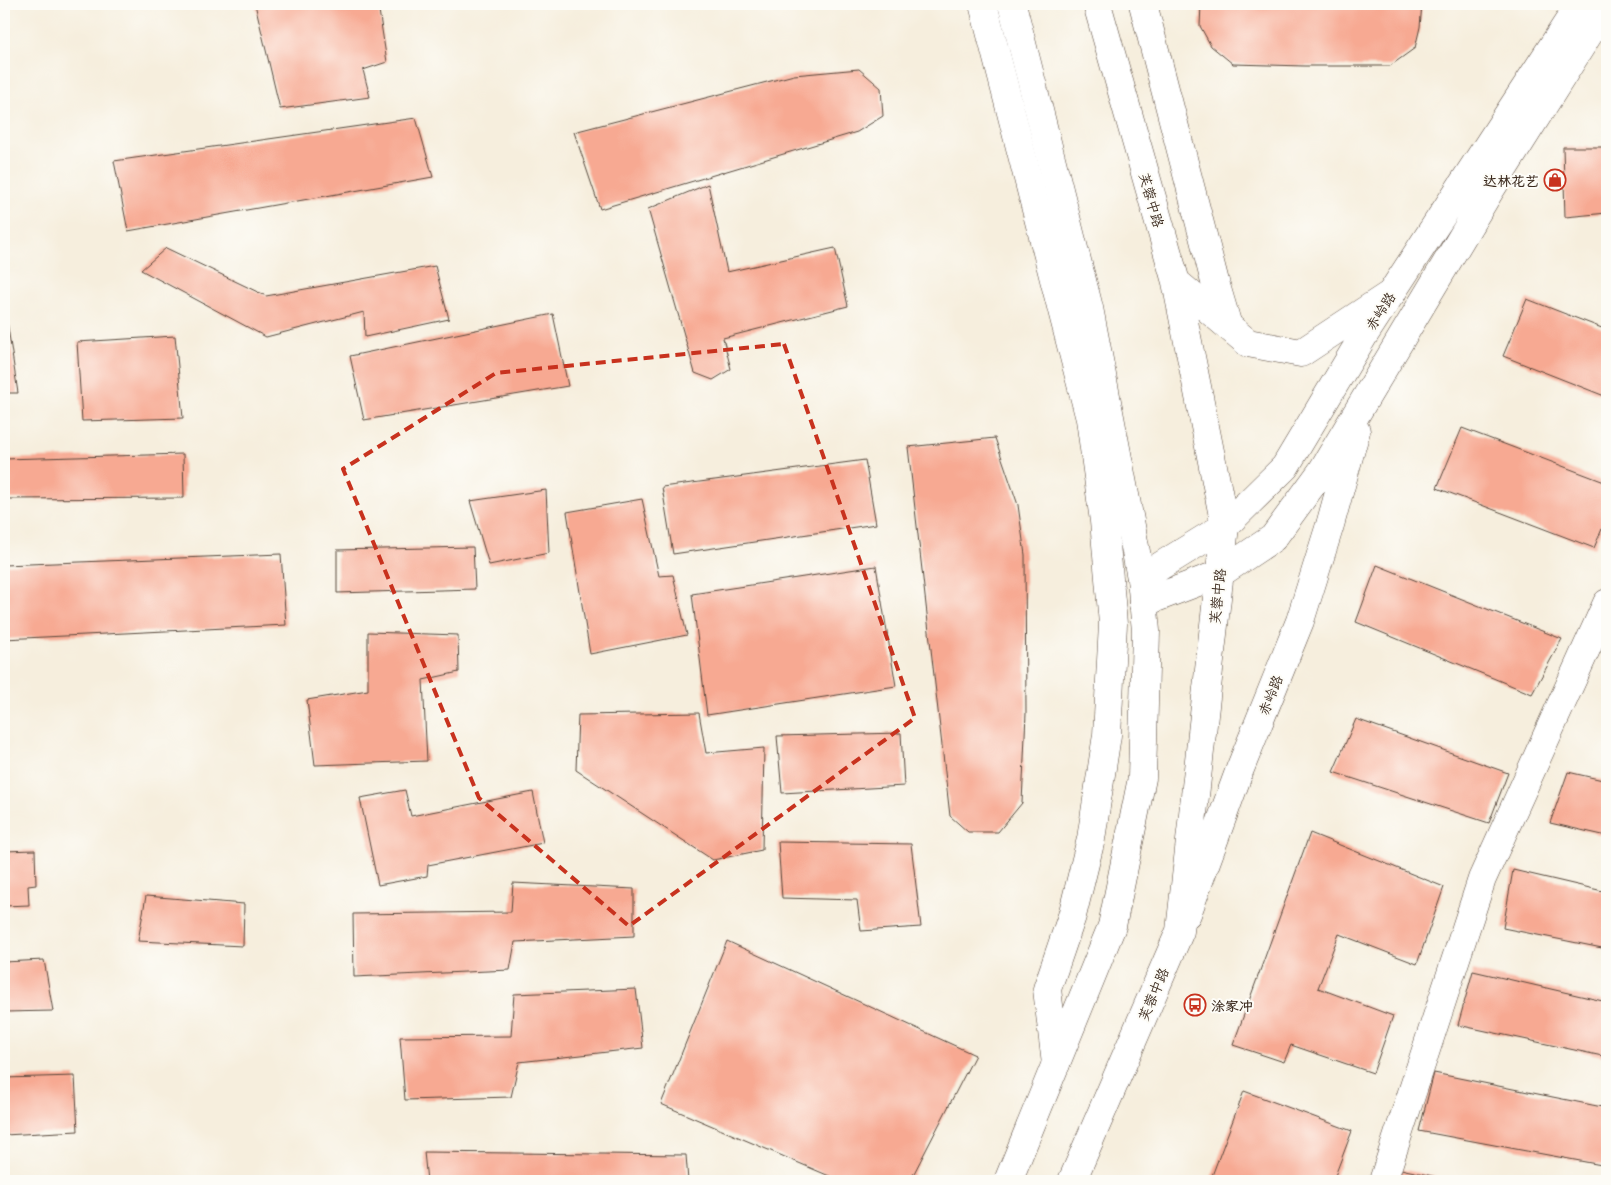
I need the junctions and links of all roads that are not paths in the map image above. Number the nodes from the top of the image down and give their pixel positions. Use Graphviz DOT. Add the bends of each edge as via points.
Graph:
graph roads {
  1 [pos="983,4"];
  2 [pos="1012,4"];
  3 [pos="1097,4"];
  4 [pos="1143,4"];
  5 [pos="1580,4"];
  6 [pos="1607,5"];
  7 [pos="1176,282"];
  8 [pos="1392,293"];
  9 [pos="1228,326"];
  10 [pos="1365,398"];
  11 [pos="1224,526"];
  12 [pos="1219,574"];
  13 [pos="1142,590"];
  14 [pos="1607,603"];
  15 [pos="1180,931"];
  16 [pos="1056,1064"];
  17 [pos="1008,1181"];
  18 [pos="1072,1181"];
  19 [pos="1383,1181"];
  1 -- 16 [label="main road" via="1090,419 1104,520 1113,624 1107,735 1091,839 1072,916 1047,989"];
  2 -- 13 [label="main road" via="1089,308"];
  3 -- 7 [label="main road, 芙蓉中路"];
  4 -- 9 [label="main road"];
  5 -- 8 [label="main road, 赤岭路"];
  6 -- 10 [label="main road, 赤岭路"];
  7 -- 9 [label="main road"];
  7 -- 11 [label="main road, 芙蓉中路"];
  8 -- 9 [label="main road" via="1301,353 1248,343"];
  8 -- 11 [label="main road, 赤岭路" via="1285,467"];
  10 -- 12 [label="main road, 赤岭路" via="1322,471 1273,538"];
  10 -- 15 [label="main road, 赤岭路" via="1300,621 1240,769"];
  11 -- 12 [label="main road, 芙蓉中路"];
  11 -- 13 [label="main road, 赤岭路"];
  12 -- 13 [label="main road, 赤岭路"];
  12 -- 15 [label="main road, 芙蓉中路"];
  13 -- 16 [label="main road" via="1146,631 1142,778 1112,926"];
  14 -- 19 [label="main road" via="1482,879"];
  15 -- 18 [label="main road, 芙蓉中路"];
  16 -- 17 [label="main road"];
}
